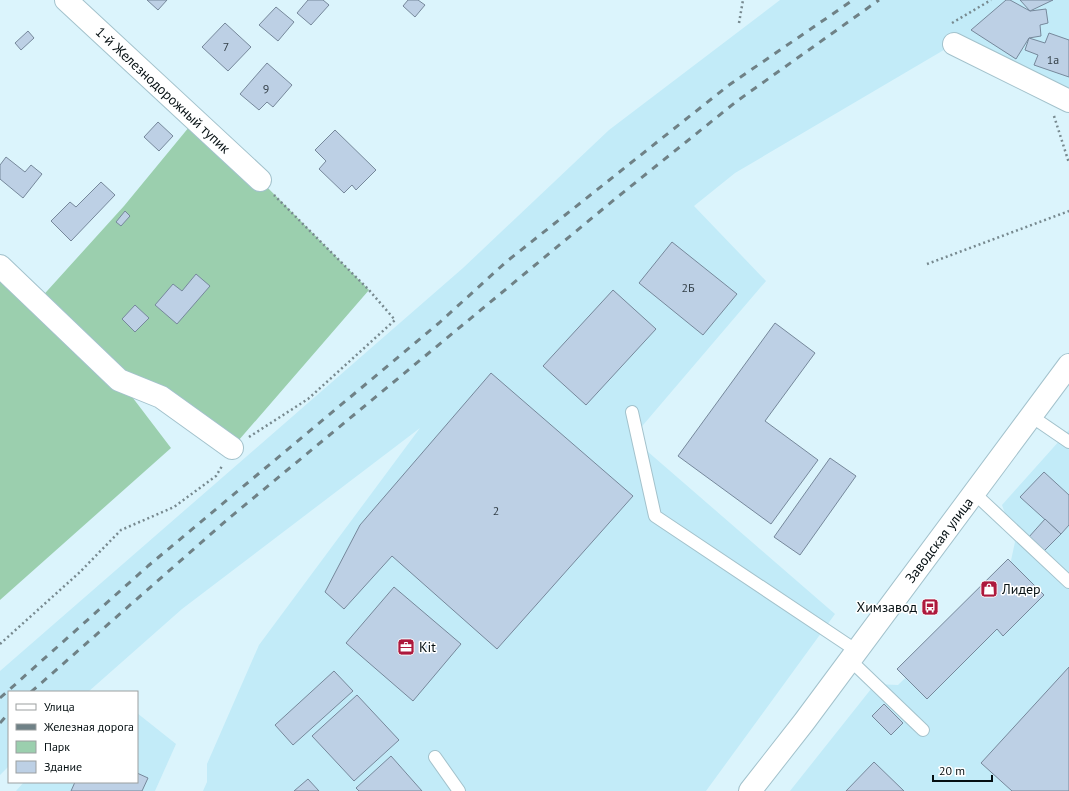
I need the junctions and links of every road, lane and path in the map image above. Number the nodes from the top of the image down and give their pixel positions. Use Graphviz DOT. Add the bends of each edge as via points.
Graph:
graph roads {
  1 [pos="66,0"];
  2 [pos="743,0"];
  3 [pos="991,0"];
  4 [pos="738,23"];
  5 [pos="952,34"];
  6 [pos="1045,89"];
  7 [pos="1069,100"];
  8 [pos="1069,163"];
  9 [pos="260,180"];
  10 [pos="1069,211"];
  11 [pos="927,264"];
  12 [pos="0,266"];
  13 [pos="1069,366"];
  14 [pos="632,412"];
  15 [pos="1031,416"];
  16 [pos="1069,442"];
  17 [pos="232,448"];
  18 [pos="974,493"];
  19 [pos="1069,582"];
  20 [pos="0,644"];
  21 [pos="854,655"];
  22 [pos="923,730"];
  23 [pos="435,757"];
  24 [pos="459,791"];
  25 [pos="750,791"];
  1 -- 9 [label="street, 1-й Железнодорожный тупик"];
  2 -- 4 [label="path"];
  3 -- 5 [label="path"];
  5 -- 6 [label="street"];
  6 -- 7 [label="street"];
  6 -- 8 [label="path"];
  9 -- 17 [label="path" via="369,290 395,320 308,399"];
  10 -- 11 [label="path"];
  12 -- 17 [label="street" via="119,380 161,397"];
  13 -- 15 [label="street, Заводская улица"];
  14 -- 21 [label="lane" via="655,516"];
  15 -- 16 [label="lane"];
  15 -- 18 [label="street, Заводская улица"];
  17 -- 20 [label="path" via="216,476 174,507 121,530 80,572"];
  18 -- 19 [label="lane"];
  18 -- 21 [label="street, Заводская улица"];
  21 -- 22 [label="lane"];
  21 -- 25 [label="street, Заводская улица"];
  23 -- 24 [label="lane"];
}
